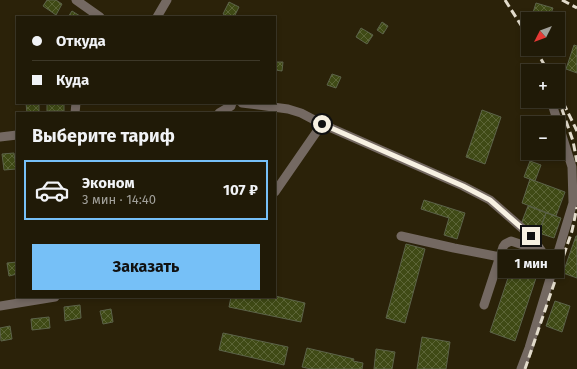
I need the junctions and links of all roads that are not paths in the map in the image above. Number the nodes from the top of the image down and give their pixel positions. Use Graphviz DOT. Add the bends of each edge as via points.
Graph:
graph roads {
  1 [pos="76,0"];
  2 [pos="167,0"];
  3 [pos="99,16"];
  4 [pos="158,16"];
  5 [pos="232,104"];
  6 [pos="250,104"];
  7 [pos="553,108"];
  8 [pos="221,112"];
  9 [pos="322,124"];
  10 [pos="16,135"];
  11 [pos="0,136"];
  12 [pos="276,191"];
  13 [pos="401,236"];
  14 [pos="542,251"];
  15 [pos="500,257"];
  16 [pos="553,267"];
  17 [pos="49,298"];
  18 [pos="484,305"];
  19 [pos="0,306"];
  20 [pos="521,369"];
  1 -- 3 [label="street"];
  2 -- 4 [label="street"];
  5 -- 8 [label="street"];
  6 -- 9 [label="street" via="288,109"];
  7 -- 16 [label="street" via="572,167 573,203"];
  9 -- 12 [label="street"];
  9 -- 14 [label="street" via="490,200 531,236"];
  10 -- 11 [label="street"];
  13 -- 15 [label="street"];
  14 -- 15 [label="street" via="511,241 505,244"];
  14 -- 16 [label="street"];
  15 -- 18 [label="street"];
  16 -- 20 [label="street"];
  17 -- 19 [label="street"];
}
